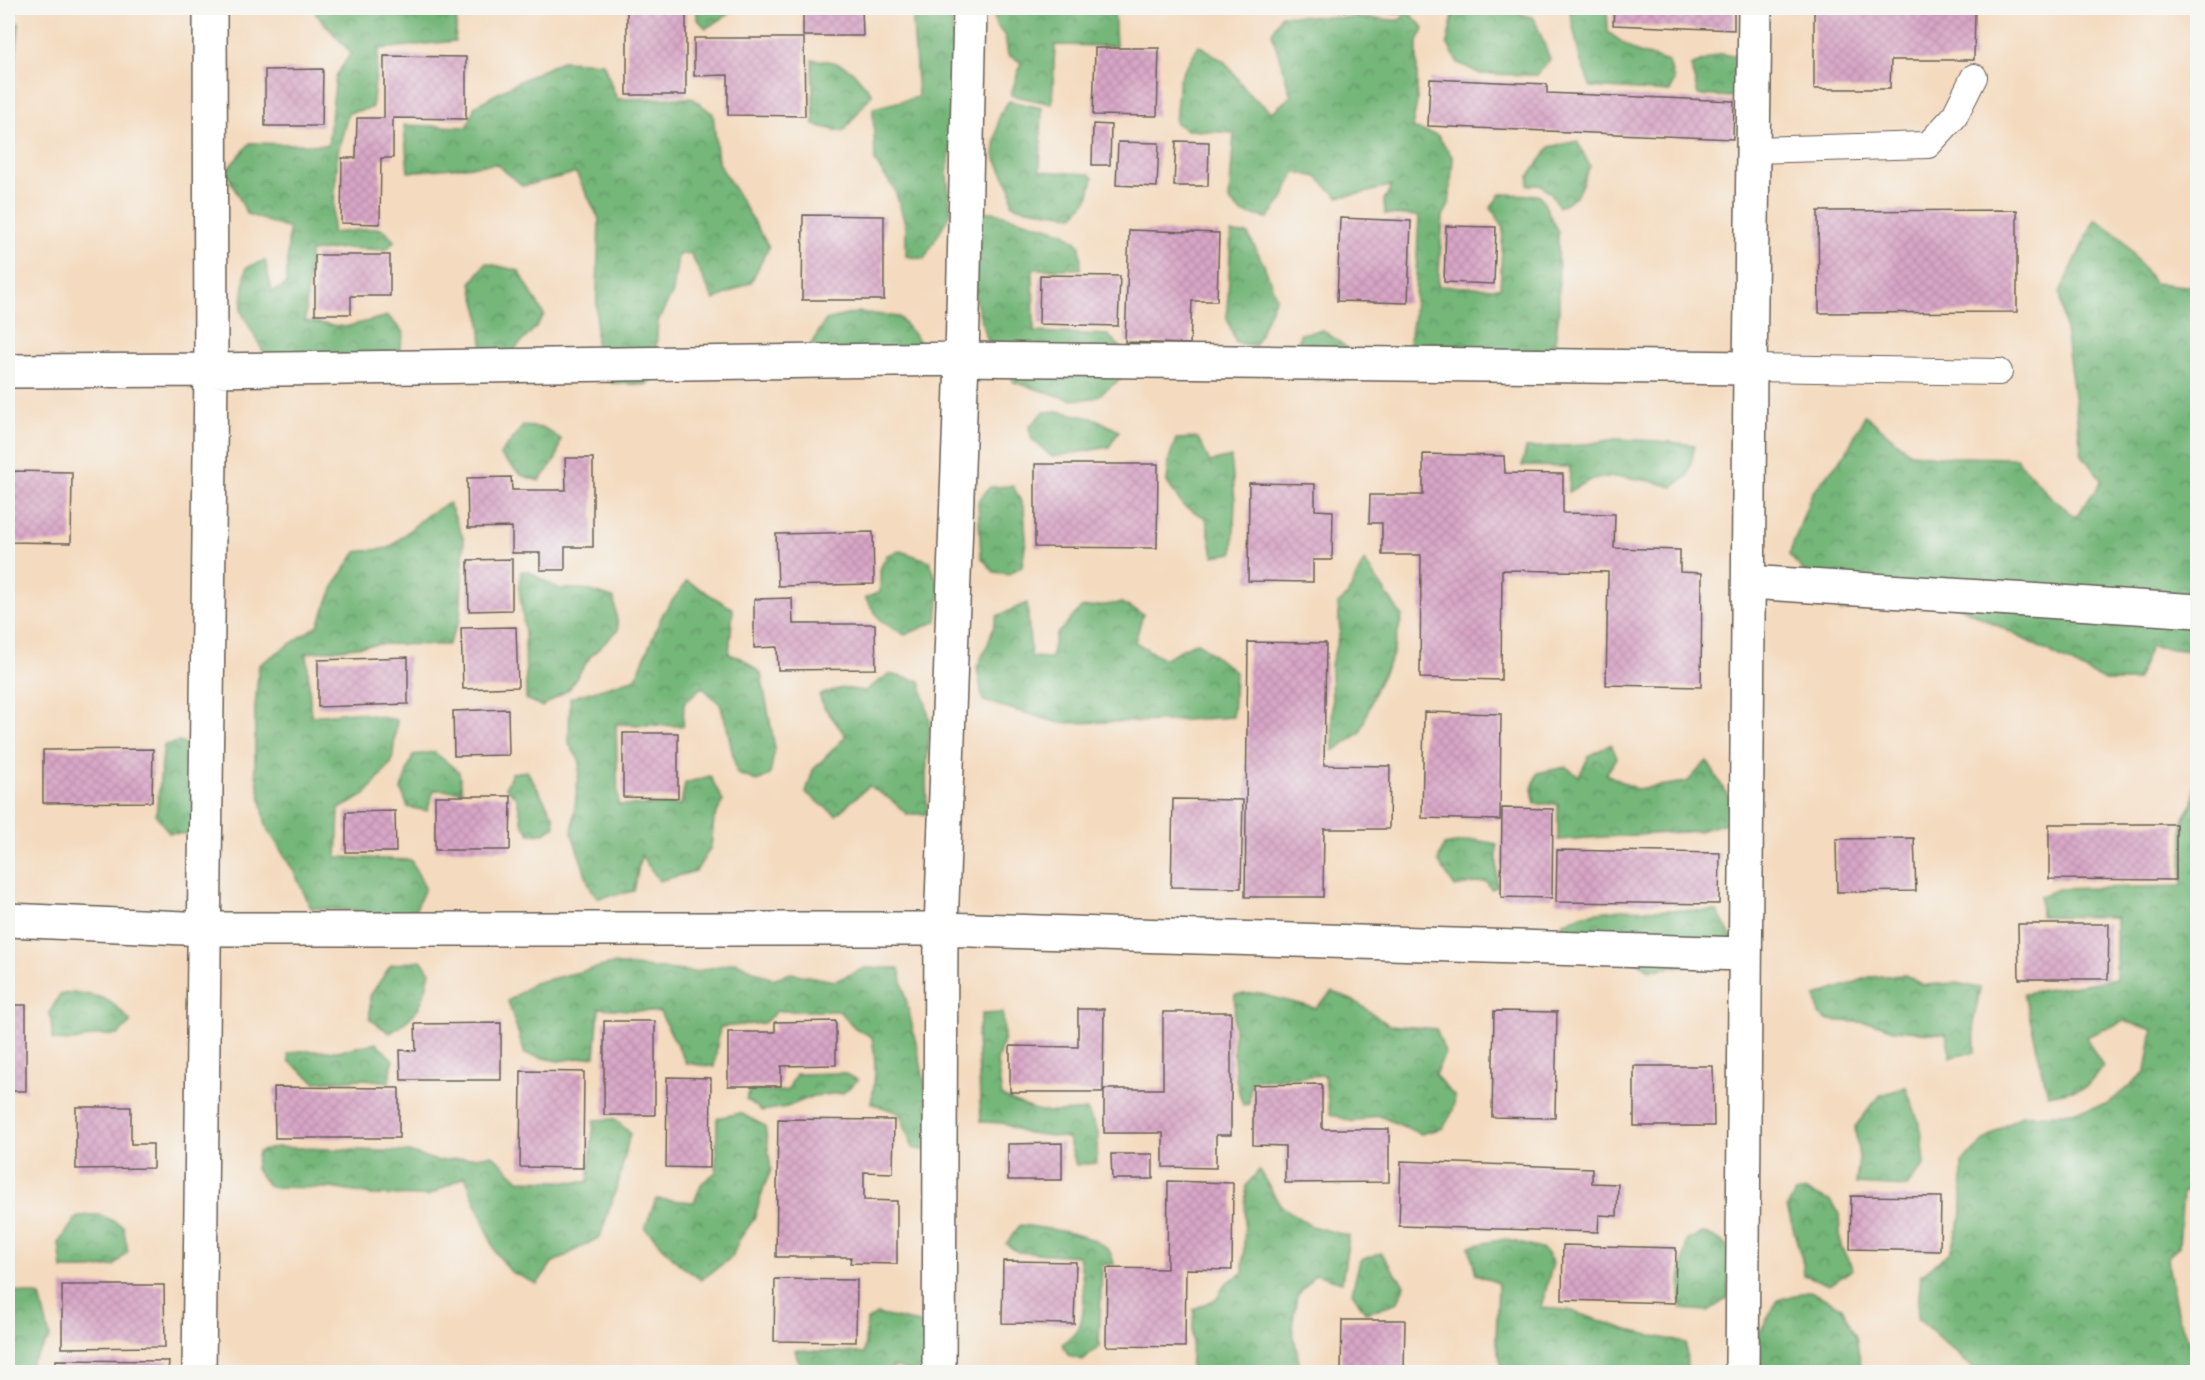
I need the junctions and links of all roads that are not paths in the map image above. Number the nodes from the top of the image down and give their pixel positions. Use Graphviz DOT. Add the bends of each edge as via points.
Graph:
graph roads {
  1 [pos="210,8"];
  2 [pos="970,8"];
  3 [pos="1755,8"];
  4 [pos="1974,77"];
  5 [pos="1754,150"];
  6 [pos="962,359"];
  7 [pos="1750,368"];
  8 [pos="211,370"];
  9 [pos="8,371"];
  10 [pos="1999,372"];
  11 [pos="1749,582"];
  12 [pos="2198,611"];
  13 [pos="8,920"];
  14 [pos="206,929"];
  15 [pos="940,929"];
  16 [pos="1743,954"];
  17 [pos="199,1372"];
  18 [pos="939,1372"];
  19 [pos="1742,1372"];
  1 -- 8 [label="street"];
  2 -- 6 [label="street"];
  3 -- 5 [label="street"];
  4 -- 5 [label="lane" via="1954,117 1928,145"];
  5 -- 7 [label="street"];
  6 -- 7 [label="street"];
  6 -- 8 [label="street"];
  6 -- 15 [label="street"];
  7 -- 10 [label="lane"];
  7 -- 11 [label="street"];
  8 -- 9 [label="street"];
  8 -- 14 [label="street"];
  11 -- 12 [label="street"];
  11 -- 16 [label="street"];
  13 -- 14 [label="street"];
  14 -- 15 [label="street"];
  14 -- 17 [label="street"];
  15 -- 16 [label="street"];
  15 -- 18 [label="street"];
  16 -- 19 [label="street"];
}
